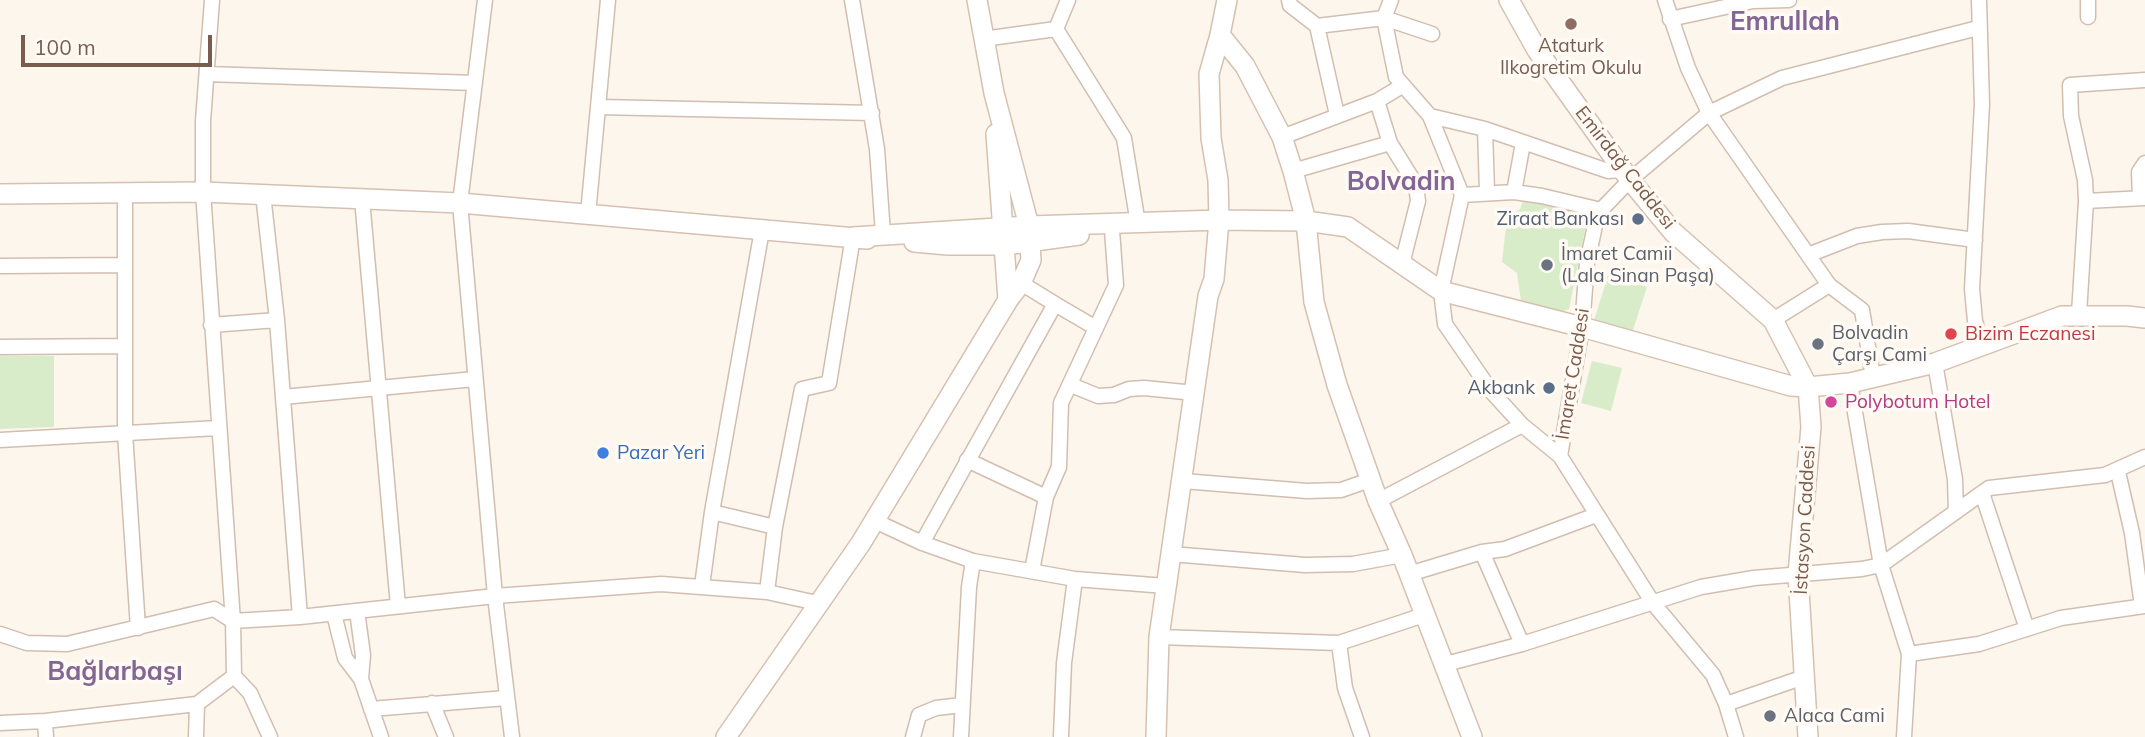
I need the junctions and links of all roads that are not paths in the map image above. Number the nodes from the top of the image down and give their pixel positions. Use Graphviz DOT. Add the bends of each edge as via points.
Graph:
graph roads {
  1 [pos="212,0"];
  2 [pos="485,0"];
  3 [pos="608,0"];
  4 [pos="852,0"];
  5 [pos="977,0"];
  6 [pos="1068,0"];
  7 [pos="1227,0"];
  8 [pos="1289,0"];
  9 [pos="1391,0"];
  10 [pos="1508,0"];
  11 [pos="1665,0"];
  12 [pos="1753,0"];
  13 [pos="1789,0"];
  14 [pos="1979,0"];
  15 [pos="2088,0"];
  16 [pos="2088,17"];
  17 [pos="1384,18"];
  18 [pos="1670,19"];
  19 [pos="1317,26"];
  20 [pos="1978,28"];
  21 [pos="1056,29"];
  22 [pos="1432,34"];
  23 [pos="1220,35"];
  24 [pos="984,39"];
  25 [pos="207,74"];
  26 [pos="2145,80"];
  27 [pos="475,83"];
  28 [pos="1402,86"];
  29 [pos="994,93"];
  30 [pos="1377,101"];
  31 [pos="599,107"];
  32 [pos="872,113"];
  33 [pos="1709,113"];
  34 [pos="1337,115"];
  35 [pos="1430,116"];
  36 [pos="1485,129"];
  37 [pos="1282,137"];
  38 [pos="1390,143"];
  39 [pos="1523,143"];
  40 [pos="2145,163"];
  41 [pos="1293,171"];
  42 [pos="1626,175"];
  43 [pos="1514,191"];
  44 [pos="125,192"];
  45 [pos="202,192"];
  46 [pos="1487,192"];
  47 [pos="0,194"];
  48 [pos="263,194"];
  49 [pos="1462,195"];
  50 [pos="2142,198"];
  51 [pos="362,199"];
  52 [pos="2086,201"];
  53 [pos="460,203"];
  54 [pos="1601,210"];
  55 [pos="588,214"];
  56 [pos="1219,220"];
  57 [pos="1306,221"];
  58 [pos="1139,224"];
  59 [pos="762,230"];
  60 [pos="1112,230"];
  61 [pos="883,234"];
  62 [pos="1030,234"];
  63 [pos="1003,236"];
  64 [pos="853,237"];
  65 [pos="1975,240"];
  66 [pos="1808,255"];
  67 [pos="1402,264"];
  68 [pos="125,265"];
  69 [pos="0,267"];
  70 [pos="1021,283"];
  71 [pos="1829,285"];
  72 [pos="1441,291"];
  73 [pos="1008,300"];
  74 [pos="1055,304"];
  75 [pos="2079,314"];
  76 [pos="2145,318"];
  77 [pos="277,320"];
  78 [pos="1773,320"];
  79 [pos="211,325"];
  80 [pos="1582,327"];
  81 [pos="1096,328"];
  82 [pos="124,345"];
  83 [pos="1982,345"];
  84 [pos="0,347"];
  85 [pos="1935,363"];
  86 [pos="1873,377"];
  87 [pos="475,379"];
  88 [pos="1850,383"];
  89 [pos="1071,385"];
  90 [pos="1808,387"];
  91 [pos="378,389"];
  92 [pos="1195,393"];
  93 [pos="283,397"];
  94 [pos="1522,425"];
  95 [pos="218,428"];
  96 [pos="125,433"];
  97 [pos="0,440"];
  98 [pos="1560,456"];
  99 [pos="2145,457"];
  100 [pos="967,460"];
  101 [pos="2118,472"];
  102 [pos="1370,480"];
  103 [pos="1183,481"];
  104 [pos="1982,493"];
  105 [pos="1046,497"];
  106 [pos="1378,501"];
  107 [pos="712,513"];
  108 [pos="1956,513"];
  109 [pos="1596,515"];
  110 [pos="875,521"];
  111 [pos="775,527"];
  112 [pos="922,543"];
  113 [pos="1482,552"];
  114 [pos="1171,554"];
  115 [pos="1402,555"];
  116 [pos="974,561"];
  117 [pos="1881,565"];
  118 [pos="1032,571"];
  119 [pos="1409,574"];
  120 [pos="1798,574"];
  121 [pos="1075,579"];
  122 [pos="702,586"];
  123 [pos="1166,586"];
  124 [pos="767,592"];
  125 [pos="495,596"];
  126 [pos="817,603"];
  127 [pos="1653,603"];
  128 [pos="398,606"];
  129 [pos="2143,606"];
  130 [pos="357,611"];
  131 [pos="334,614"];
  132 [pos="1424,615"];
  133 [pos="300,617"];
  134 [pos="233,621"];
  135 [pos="138,628"];
  136 [pos="2027,629"];
  137 [pos="0,634"];
  138 [pos="1159,637"];
  139 [pos="1339,643"];
  140 [pos="1522,643"];
  141 [pos="1909,654"];
  142 [pos="1443,665"];
  143 [pos="233,676"];
  144 [pos="1804,677"];
  145 [pos="361,679"];
  146 [pos="506,698"];
  147 [pos="432,703"];
  148 [pos="197,704"];
  149 [pos="1726,704"];
  150 [pos="962,705"];
  151 [pos="371,709"];
  152 [pos="45,721"];
  153 [pos="0,723"];
  154 [pos="46,737"];
  155 [pos="196,737"];
  156 [pos="270,737"];
  157 [pos="382,737"];
  158 [pos="446,737"];
  159 [pos="512,737"];
  160 [pos="726,737"];
  161 [pos="913,737"];
  162 [pos="961,737"];
  163 [pos="1061,737"];
  164 [pos="1156,737"];
  165 [pos="1362,737"];
  166 [pos="1472,737"];
  167 [pos="1736,737"];
  168 [pos="1808,737"];
  169 [pos="1904,737"];
  1 -- 25 [label="street"];
  2 -- 27 [label="street"];
  3 -- 31 [label="street"];
  4 -- 32 [label="street"];
  5 -- 24 [label="street"];
  6 -- 21 [label="street"];
  7 -- 23 [label="street"];
  8 -- 19 [label="street"];
  9 -- 17 [label="street"];
  10 -- 42 [label="street, Emirdağ Caddesi" via="1537,50"];
  11 -- 18 [label="street"];
  12 -- 13 [label="street"];
  12 -- 18 [label="street"];
  14 -- 20 [label="street"];
  15 -- 16 [label="street"];
  17 -- 19 [label="street"];
  17 -- 22 [label="street"];
  17 -- 28 [label="street"];
  18 -- 33 [label="street"];
  19 -- 34 [label="street"];
  20 -- 33 [label="street, İmaret Caddesi" via="1782,78"];
  20 -- 65 [label="street" via="1982,104"];
  21 -- 24 [label="street"];
  21 -- 58 [label="street" via="1124,138"];
  23 -- 37 [label="street" via="1245,66"];
  23 -- 56 [label="street" via="1209,74"];
  24 -- 29 [label="street"];
  25 -- 27 [label="street"];
  25 -- 45 [label="street"];
  26 -- 52 [label="street" via="2070,85"];
  27 -- 53 [label="street"];
  28 -- 30 [label="street"];
  28 -- 35 [label="street"];
  29 -- 62 [label="street"];
  29 -- 63 [label="street"];
  30 -- 34 [label="street"];
  30 -- 38 [label="street"];
  31 -- 32 [label="street"];
  31 -- 55 [label="street"];
  32 -- 61 [label="street"];
  33 -- 42 [label="street, İmaret Caddesi"];
  33 -- 66 [label="street"];
  34 -- 37 [label="street"];
  35 -- 36 [label="street"];
  35 -- 49 [label="street"];
  36 -- 39 [label="street"];
  36 -- 46 [label="street"];
  37 -- 41 [label="street"];
  38 -- 41 [label="street"];
  38 -- 67 [label="street" via="1416,185 1418,201"];
  39 -- 42 [label="street"];
  39 -- 43 [label="street"];
  40 -- 50 [label="street" via="2139,172"];
  41 -- 57 [label="street"];
  42 -- 54 [label="street, İmaret Caddesi"];
  42 -- 78 [label="street, Emirdağ Caddesi" via="1674,232"];
  43 -- 46 [label="street"];
  43 -- 54 [label="street"];
  44 -- 45 [label="street"];
  44 -- 47 [label="street"];
  44 -- 68 [label="street"];
  45 -- 48 [label="street"];
  45 -- 79 [label="street"];
  46 -- 49 [label="street"];
  48 -- 51 [label="street"];
  48 -- 77 [label="street"];
  49 -- 72 [label="street"];
  50 -- 52 [label="street"];
  51 -- 53 [label="street"];
  51 -- 91 [label="street"];
  52 -- 75 [label="street"];
  53 -- 55 [label="street"];
  53 -- 87 [label="street"];
  54 -- 80 [label="street, İmaret Caddesi" via="1587,263"];
  55 -- 59 [label="street"];
  56 -- 57 [label="street"];
  56 -- 58 [label="street"];
  56 -- 92 [label="street"];
  57 -- 67 [label="street" via="1348,227"];
  57 -- 102 [label="street" via="1314,302"];
  58 -- 60 [label="street"];
  58 -- 62 [label="street"];
  59 -- 64 [label="street"];
  59 -- 107 [label="street"];
  60 -- 62 [label="street"];
  60 -- 81 [label="street" via="1116,285"];
  61 -- 63 [label="street"];
  61 -- 64 [label="street"];
  62 -- 63 [label="street"];
  62 -- 70 [label="street" via="1031,260"];
  63 -- 64 [label="street" via="948,245"];
  63 -- 73 [label="street"];
  64 -- 111 [label="street" via="829,383 803,389"];
  65 -- 66 [label="street" via="1882,232 1857,236"];
  65 -- 83 [label="street" via="1973,305"];
  66 -- 71 [label="street"];
  67 -- 72 [label="street"];
  68 -- 69 [label="street"];
  68 -- 82 [label="street"];
  70 -- 73 [label="street"];
  70 -- 74 [label="street"];
  71 -- 78 [label="street"];
  71 -- 86 [label="street" via="1862,310"];
  72 -- 80 [label="street"];
  72 -- 94 [label="street" via="1445,324"];
  73 -- 110 [label="street"];
  74 -- 81 [label="street"];
  74 -- 100 [label="street"];
  75 -- 76 [label="street"];
  75 -- 83 [label="street"];
  77 -- 79 [label="street"];
  77 -- 93 [label="street"];
  78 -- 90 [label="street, Emirdağ Caddesi"];
  79 -- 95 [label="street"];
  80 -- 90 [label="street"];
  80 -- 98 [label="street, İmaret Caddesi"];
  81 -- 89 [label="street"];
  82 -- 84 [label="street"];
  82 -- 96 [label="street"];
  83 -- 85 [label="street"];
  85 -- 86 [label="street"];
  85 -- 108 [label="street" via="1955,479"];
  86 -- 88 [label="street"];
  87 -- 91 [label="street"];
  87 -- 125 [label="street"];
  88 -- 90 [label="street"];
  88 -- 117 [label="street"];
  89 -- 92 [label="street" via="1098,396 1144,388"];
  89 -- 105 [label="street" via="1061,403 1059,467"];
  90 -- 120 [label="street, İstasyon Caddesi" via="1811,426"];
  91 -- 93 [label="street"];
  91 -- 128 [label="street"];
  92 -- 103 [label="street"];
  93 -- 133 [label="street"];
  94 -- 98 [label="street"];
  94 -- 106 [label="street"];
  95 -- 96 [label="street"];
  95 -- 134 [label="street"];
  96 -- 97 [label="street"];
  96 -- 135 [label="street"];
  98 -- 109 [label="street"];
  99 -- 101 [label="street"];
  100 -- 105 [label="street"];
  100 -- 112 [label="street"];
  101 -- 104 [label="street" via="1989,488"];
  101 -- 129 [label="street"];
  102 -- 103 [label="street" via="1341,490 1307,491"];
  102 -- 106 [label="street"];
  103 -- 114 [label="street"];
  104 -- 108 [label="street"];
  104 -- 136 [label="street"];
  105 -- 118 [label="street"];
  106 -- 115 [label="street"];
  107 -- 111 [label="street"];
  107 -- 122 [label="street"];
  108 -- 117 [label="street"];
  109 -- 113 [label="street" via="1506,549"];
  109 -- 127 [label="street"];
  110 -- 112 [label="street"];
  110 -- 126 [label="street"];
  111 -- 124 [label="street"];
  112 -- 116 [label="street"];
  113 -- 119 [label="street"];
  113 -- 140 [label="street"];
  114 -- 115 [label="street" via="1305,565 1353,564"];
  114 -- 123 [label="street"];
  115 -- 119 [label="street"];
  116 -- 118 [label="street"];
  116 -- 150 [label="street"];
  117 -- 120 [label="street"];
  117 -- 141 [label="street"];
  118 -- 121 [label="street"];
  119 -- 132 [label="street"];
  120 -- 127 [label="street" via="1701,587"];
  120 -- 144 [label="street, İstasyon Caddesi"];
  121 -- 123 [label="street"];
  121 -- 163 [label="street" via="1064,663"];
  122 -- 124 [label="street"];
  122 -- 125 [label="street" via="661,584"];
  123 -- 138 [label="street"];
  124 -- 126 [label="street"];
  125 -- 128 [label="street"];
  125 -- 146 [label="street"];
  126 -- 160 [label="street"];
  127 -- 140 [label="street"];
  127 -- 149 [label="street" via="1713,675"];
  128 -- 130 [label="street"];
  129 -- 136 [label="street" via="2061,618"];
  130 -- 131 [label="street"];
  130 -- 145 [label="street"];
  131 -- 133 [label="street"];
  131 -- 145 [label="street" via="345,658"];
  132 -- 139 [label="street"];
  132 -- 142 [label="street"];
  133 -- 134 [label="street"];
  134 -- 135 [label="street" via="214,610"];
  134 -- 143 [label="street"];
  135 -- 137 [label="street" via="67,644 27,643"];
  136 -- 141 [label="street" via="1979,643"];
  138 -- 139 [label="street"];
  138 -- 164 [label="street"];
  139 -- 165 [label="street" via="1345,688"];
  140 -- 142 [label="street"];
  141 -- 169 [label="street"];
  142 -- 166 [label="street"];
  143 -- 148 [label="street"];
  143 -- 156 [label="street" via="250,693"];
  144 -- 149 [label="street"];
  144 -- 168 [label="street, İstasyon Caddesi"];
  145 -- 151 [label="street"];
  146 -- 147 [label="street"];
  146 -- 159 [label="street"];
  147 -- 151 [label="street"];
  147 -- 158 [label="street"];
  148 -- 152 [label="street"];
  148 -- 155 [label="street"];
  149 -- 167 [label="street"];
  150 -- 161 [label="street" via="919,715"];
  150 -- 162 [label="street"];
  151 -- 157 [label="street"];
  152 -- 153 [label="street"];
  152 -- 154 [label="street"];
}
